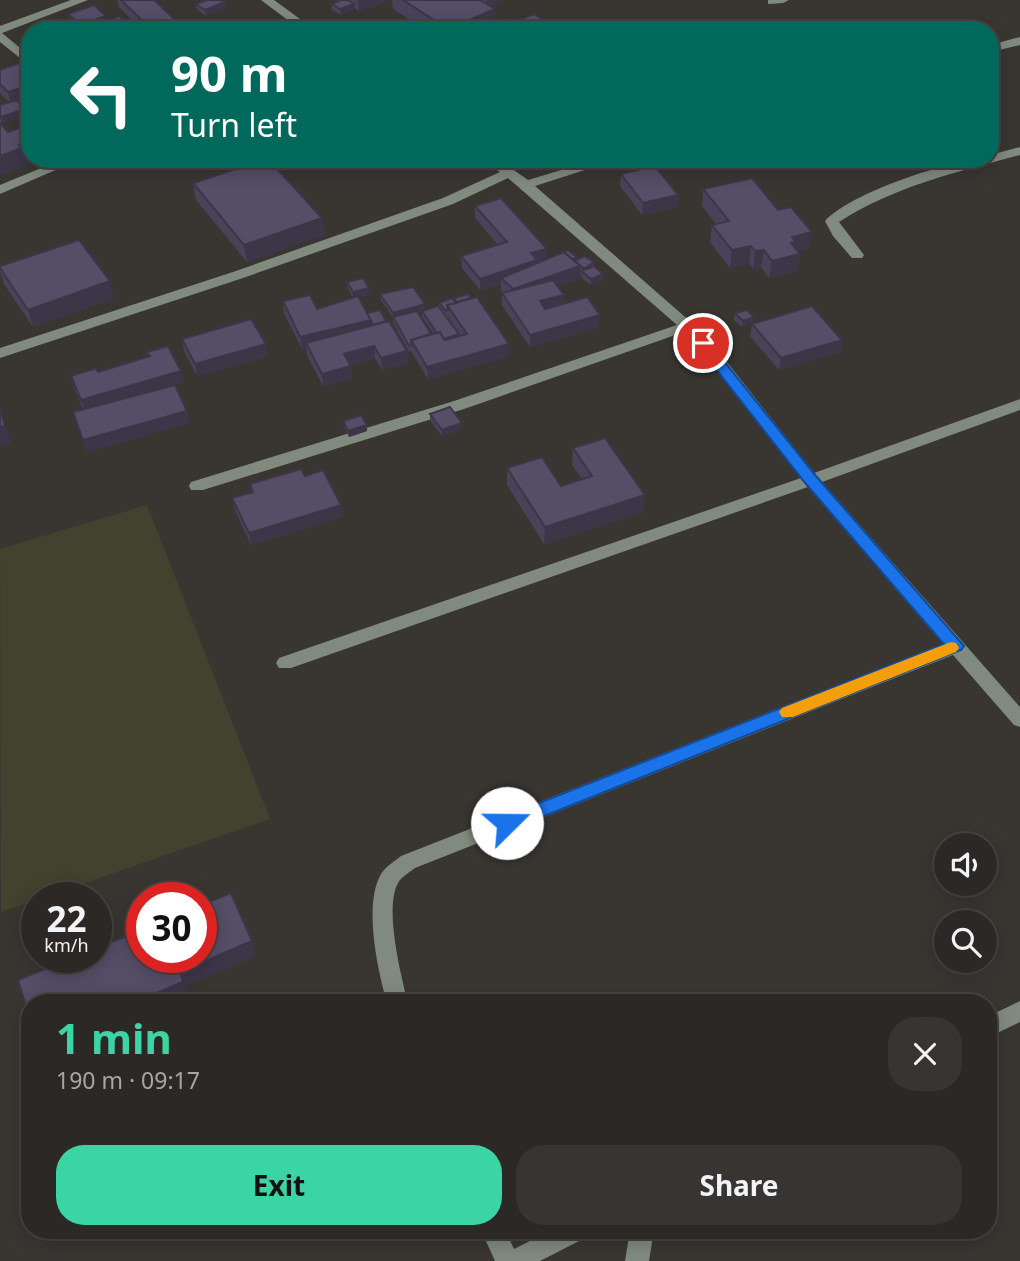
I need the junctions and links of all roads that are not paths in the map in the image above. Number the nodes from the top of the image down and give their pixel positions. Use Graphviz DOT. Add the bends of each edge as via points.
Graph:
graph roads {
  1 [pos="82,0"];
  2 [pos="267,0"];
  3 [pos="25,21"];
  4 [pos="296,21"];
  5 [pos="21,22"];
  6 [pos="0,30"];
  7 [pos="0,36"];
  8 [pos="1020,41"];
  9 [pos="999,47"];
  10 [pos="21,54"];
  11 [pos="1020,151"];
  12 [pos="999,156"];
  13 [pos="53,168"];
  14 [pos="502,168"];
  15 [pos="584,168"];
  16 [pos="954,168"];
  17 [pos="509,173"];
  18 [pos="526,186"];
  19 [pos="0,190"];
  20 [pos="857,255"];
  21 [pos="687,326"];
  22 [pos="0,353"];
  23 [pos="1020,404"];
  24 [pos="811,480"];
  25 [pos="197,486"];
  26 [pos="956,646"];
  27 [pos="285,663"];
  28 [pos="1020,720"];
  29 [pos="395,994"];
  30 [pos="1020,1011"];
  31 [pos="997,1023"];
  32 [pos="497,1239"];
  33 [pos="559,1239"];
  34 [pos="641,1239"];
  35 [pos="507,1261"];
  36 [pos="515,1261"];
  37 [pos="637,1261"];
  1 -- 3 [label="street"];
  2 -- 4 [label="street"];
  5 -- 6 [label="street"];
  7 -- 10 [label="street"];
  8 -- 9 [label="street"];
  11 -- 12 [label="street"];
  13 -- 19 [label="street"];
  14 -- 17 [label="street"];
  15 -- 18 [label="street"];
  16 -- 20 [label="street" via="858,203 832,221"];
  17 -- 18 [label="street"];
  17 -- 22 [label="street" via="434,206"];
  18 -- 21 [label="street"];
  21 -- 24 [label="street"];
  21 -- 25 [label="street" via="459,405"];
  23 -- 24 [label="street"];
  24 -- 26 [label="street"];
  24 -- 27 [label="street"];
  26 -- 28 [label="street"];
  26 -- 29 [label="street" via="408,862 389,878 384,904 385,958"];
  30 -- 31 [label="street"];
  32 -- 35 [label="street"];
  33 -- 36 [label="street"];
  34 -- 37 [label="street"];
}
